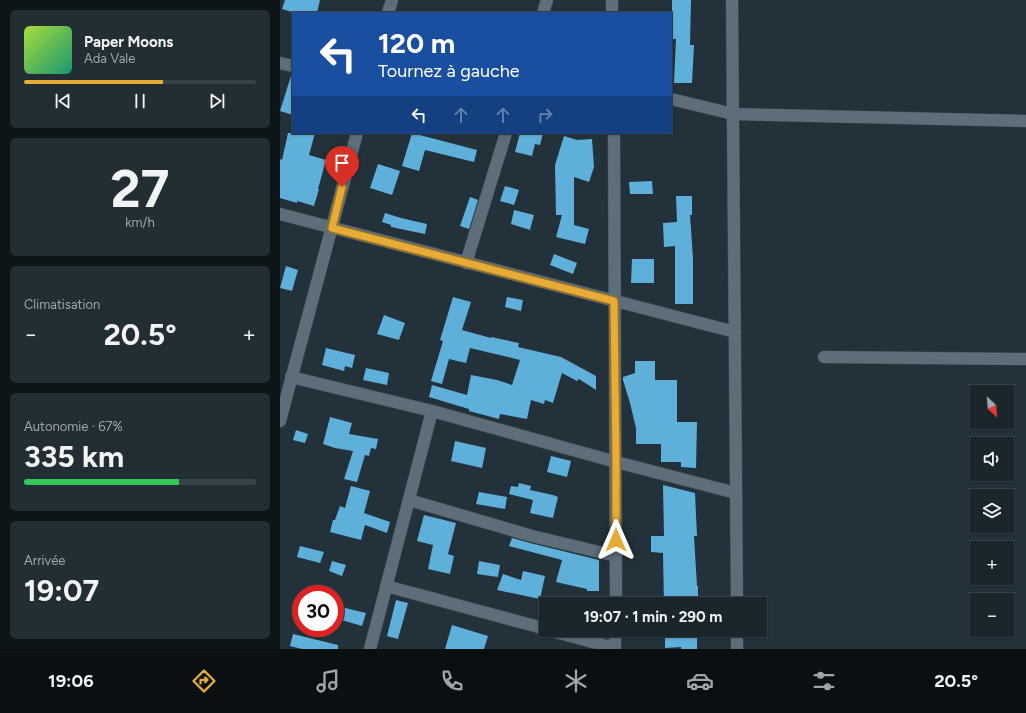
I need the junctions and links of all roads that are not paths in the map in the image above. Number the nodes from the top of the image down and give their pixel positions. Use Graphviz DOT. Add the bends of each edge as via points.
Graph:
graph roads {
  1 [pos="392,0"];
  2 [pos="547,0"];
  3 [pos="612,0"];
  4 [pos="732,0"];
  5 [pos="388,12"];
  6 [pos="543,12"];
  7 [pos="612,12"];
  8 [pos="280,63"];
  9 [pos="292,66"];
  10 [pos="672,99"];
  11 [pos="733,114"];
  12 [pos="1026,121"];
  13 [pos="357,134"];
  14 [pos="506,134"];
  15 [pos="614,134"];
  16 [pos="280,214"];
  17 [pos="332,228"];
  18 [pos="466,263"];
  19 [pos="614,301"];
  20 [pos="734,332"];
  21 [pos="824,358"];
  22 [pos="1026,359"];
  23 [pos="291,377"];
  24 [pos="432,412"];
  25 [pos="280,420"];
  26 [pos="616,462"];
  27 [pos="736,493"];
  28 [pos="409,500"];
  29 [pos="616,556"];
  30 [pos="386,586"];
  31 [pos="616,597"];
  32 [pos="736,597"];
  33 [pos="539,628"];
  34 [pos="572,637"];
  35 [pos="616,637"];
  36 [pos="737,637"];
  37 [pos="370,649"];
  38 [pos="615,649"];
  39 [pos="737,649"];
  1 -- 5 [label="street"];
  2 -- 6 [label="street"];
  3 -- 7 [label="street"];
  4 -- 11 [label="street"];
  8 -- 9 [label="street"];
  10 -- 11 [label="street"];
  11 -- 12 [label="street"];
  11 -- 20 [label="street"];
  13 -- 17 [label="street"];
  14 -- 18 [label="street"];
  15 -- 19 [label="street"];
  16 -- 17 [label="street"];
  17 -- 18 [label="street"];
  17 -- 23 [label="street"];
  18 -- 19 [label="street"];
  19 -- 20 [label="street"];
  19 -- 26 [label="street"];
  20 -- 27 [label="street"];
  21 -- 22 [label="street"];
  23 -- 24 [label="street"];
  23 -- 25 [label="street"];
  24 -- 26 [label="street"];
  24 -- 28 [label="street"];
  26 -- 27 [label="street"];
  26 -- 29 [label="street"];
  27 -- 32 [label="street"];
  28 -- 29 [label="street" via="532,536"];
  28 -- 30 [label="street"];
  29 -- 31 [label="street"];
  30 -- 33 [label="street"];
  30 -- 37 [label="street"];
  34 -- 38 [label="street"];
  35 -- 38 [label="street"];
  36 -- 39 [label="street"];
}
